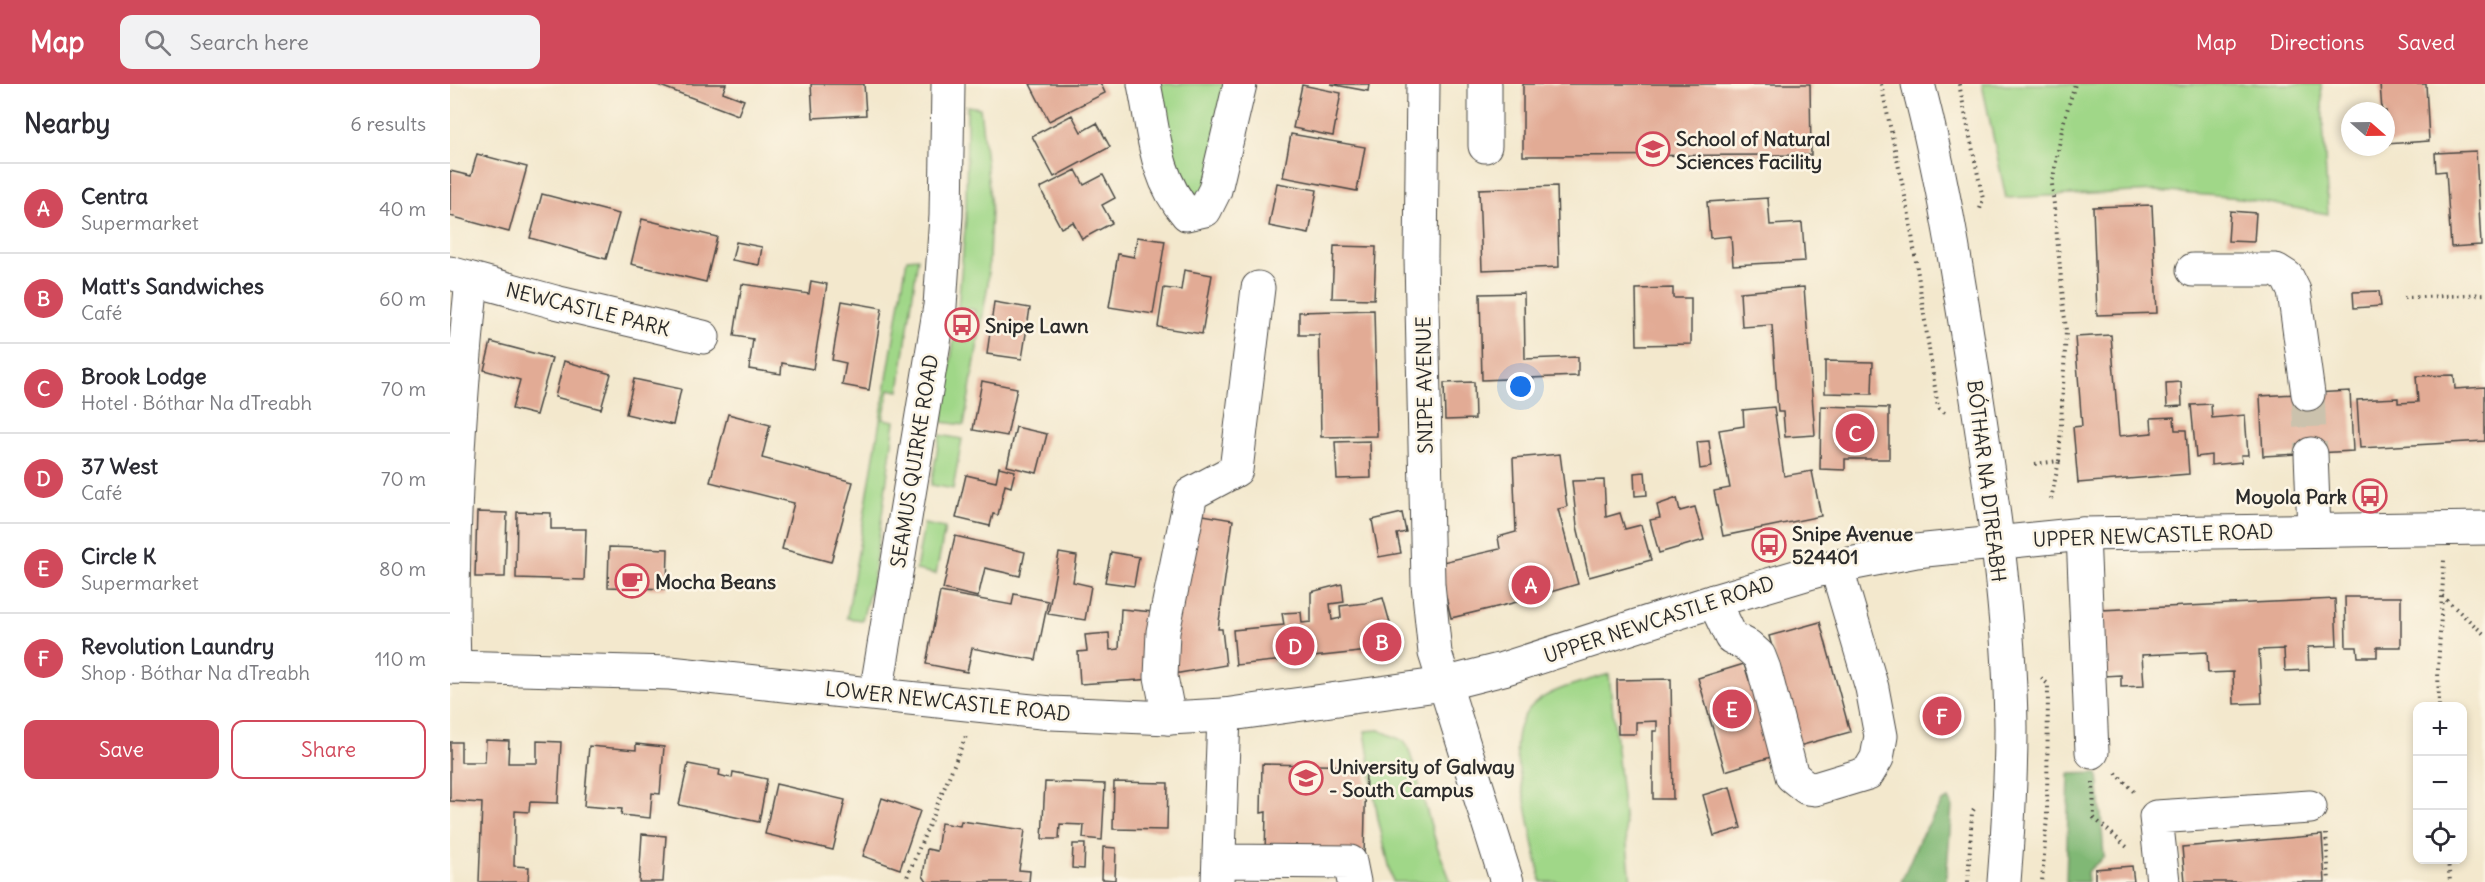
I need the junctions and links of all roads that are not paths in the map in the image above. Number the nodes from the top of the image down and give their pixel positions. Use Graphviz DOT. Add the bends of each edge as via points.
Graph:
graph roads {
  1 [pos="948,84"];
  2 [pos="1144,84"];
  3 [pos="1240,84"];
  4 [pos="1423,84"];
  5 [pos="1485,84"];
  6 [pos="1918,84"];
  7 [pos="1485,146"];
  8 [pos="2193,270"];
  9 [pos="461,276"];
  10 [pos="1258,288"];
  11 [pos="703,338"];
  12 [pos="2308,393"];
  13 [pos="2311,453"];
  14 [pos="2485,528"];
  15 [pos="2314,530"];
  16 [pos="2083,534"];
  17 [pos="1997,543"];
  18 [pos="1836,566"];
  19 [pos="1714,601"];
  20 [pos="452,667"];
  21 [pos="1444,684"];
  22 [pos="876,694"];
  23 [pos="1224,715"];
  24 [pos="1169,718"];
  25 [pos="2092,752"];
  26 [pos="2310,807"];
  27 [pos="1219,872"];
  28 [pos="1354,882"];
  29 [pos="1507,882"];
  30 [pos="2004,882"];
  31 [pos="2163,882"];
  1 -- 22 [label="main road, SEAMUS QUIRKE ROAD" via="940,306"];
  2 -- 3 [label="main road" via="1159,164 1173,198 1187,214 1205,210 1215,190"];
  4 -- 21 [label="main road, SNIPE AVENUE" via="1421,258 1428,584 1435,653"];
  5 -- 7 [label="main road"];
  6 -- 17 [label="main road, BÓTHAR NA DTREABH" via="1958,278"];
  8 -- 12 [label="main road" via="2276,270 2287,277 2294,291"];
  9 -- 11 [label="main road, NEWCASTLE PARK"];
  9 -- 20 [label="main road, NEWCASTLE PARK" via="466,342 457,479"];
  10 -- 24 [label="main road" via="1236,470 1191,494 1162,632 1161,677"];
  13 -- 15 [label="main road"];
  14 -- 15 [label="main road, UPPER NEWCASTLE ROAD"];
  15 -- 16 [label="main road, UPPER NEWCASTLE ROAD"];
  16 -- 17 [label="main road, UPPER NEWCASTLE ROAD"];
  16 -- 25 [label="main road"];
  17 -- 18 [label="main road, UPPER NEWCASTLE ROAD" via="1916,551"];
  17 -- 30 [label="main road, BÓTHAR NA DTREABH" via="2011,727"];
  18 -- 19 [label="main road, UPPER NEWCASTLE ROAD"];
  18 -- 19 [label="main road" via="1872,688 1881,736 1877,758 1868,773 1815,789 1799,784 1792,776 1759,656 1731,637"];
  19 -- 21 [label="main road, UPPER NEWCASTLE ROAD"];
  20 -- 22 [label="main road, LOWER NEWCASTLE ROAD" via="670,673"];
  21 -- 23 [label="main road, LOWER NEWCASTLE ROAD"];
  21 -- 29 [label="main road, SNIPE AVENUE"];
  22 -- 24 [label="main road, LOWER NEWCASTLE ROAD" via="1051,713"];
  23 -- 24 [label="main road, LOWER NEWCASTLE ROAD"];
  23 -- 27 [label="main road"];
  26 -- 31 [label="main road" via="2156,817"];
  27 -- 28 [label="main road" via="1350,862"];
}
